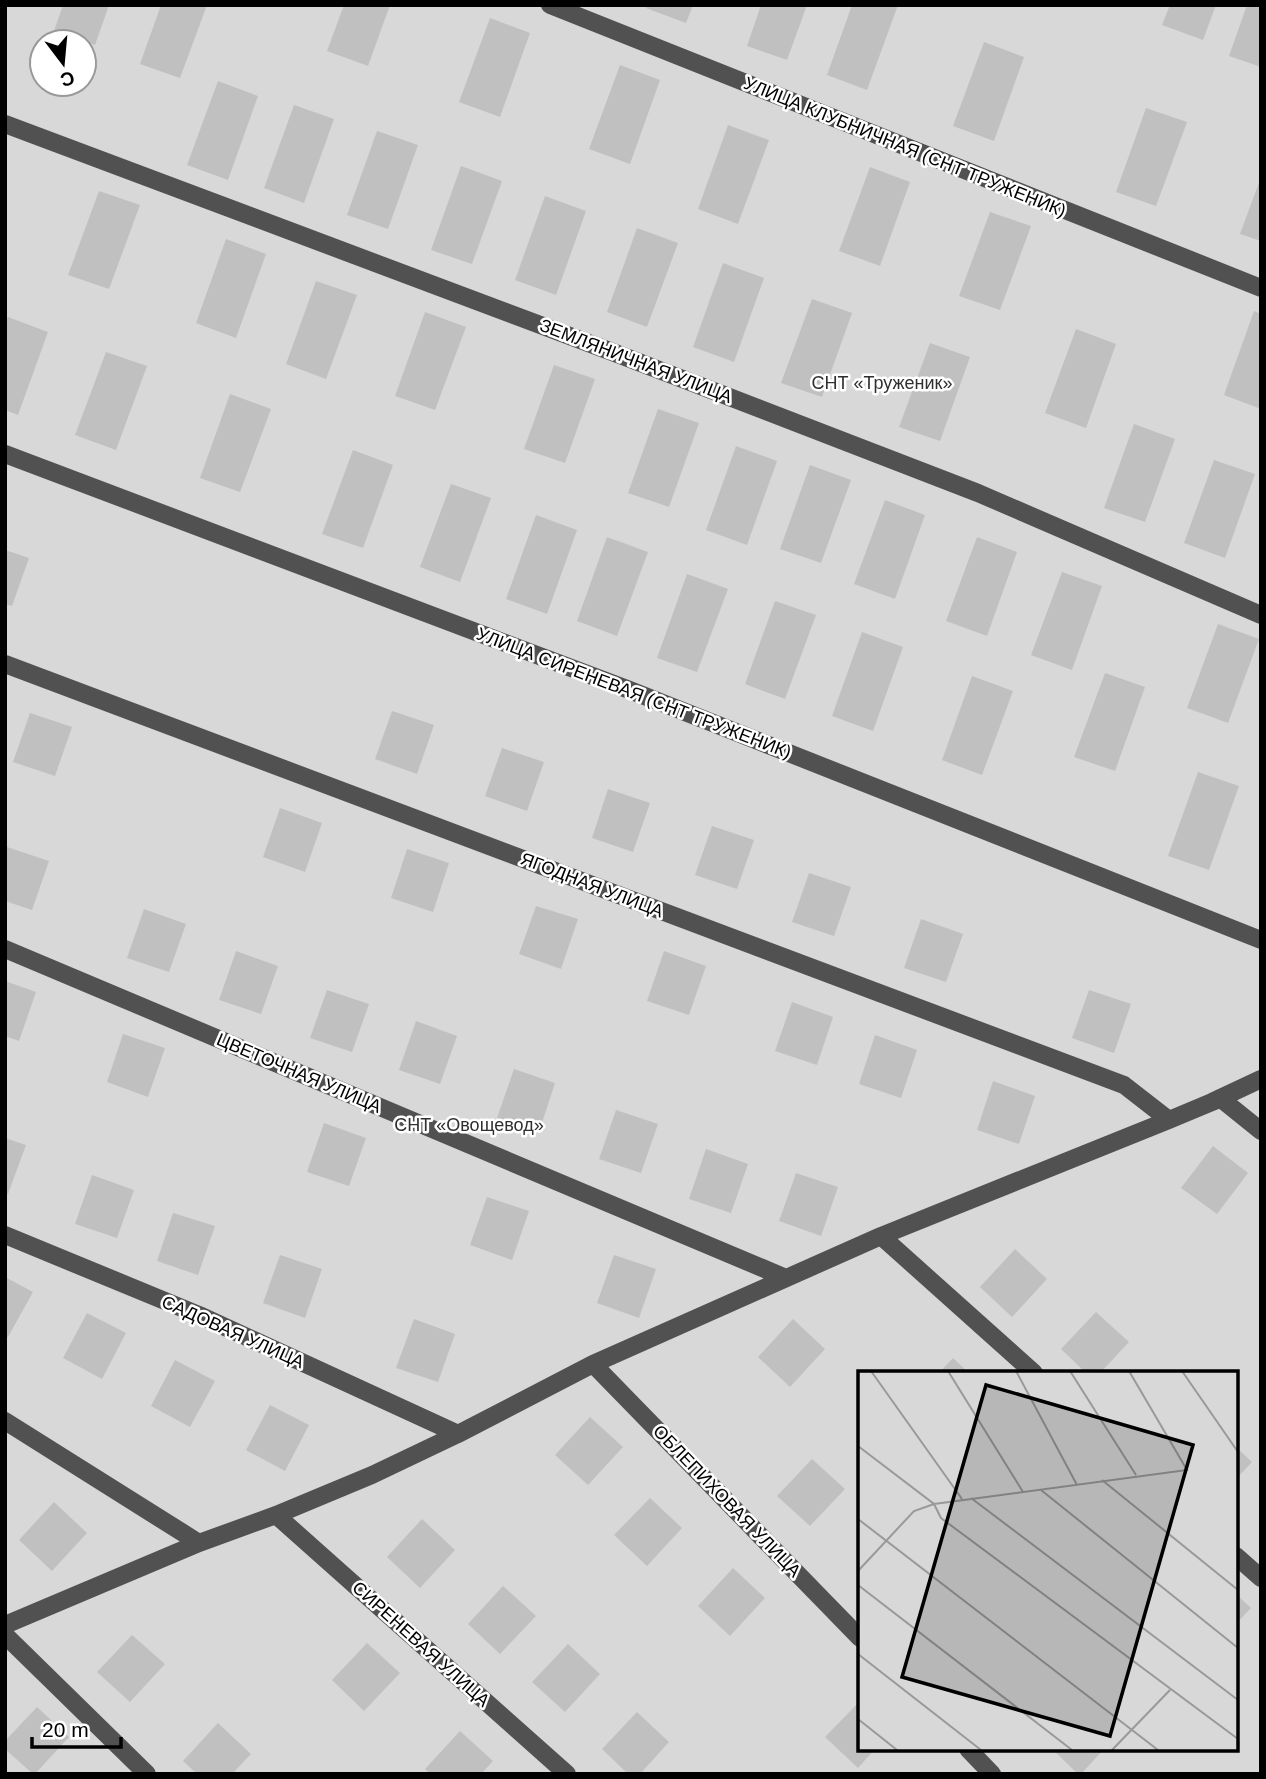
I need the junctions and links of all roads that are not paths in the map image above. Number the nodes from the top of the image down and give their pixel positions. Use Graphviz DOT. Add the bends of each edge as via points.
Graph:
graph roads {
  1 [pos="550,5"];
  2 [pos="5,124"];
  3 [pos="1261,288"];
  4 [pos="5,454"];
  5 [pos="1261,615"];
  6 [pos="5,664"];
  7 [pos="1261,940"];
  8 [pos="5,949"];
  9 [pos="1261,1079"];
  10 [pos="1220,1098"];
  11 [pos="1169,1120"];
  12 [pos="1261,1131"];
  13 [pos="5,1235"];
  14 [pos="881,1236"];
  15 [pos="786,1278"];
  16 [pos="593,1364"];
  17 [pos="1032,1371"];
  18 [pos="5,1421"];
  19 [pos="458,1434"];
  20 [pos="276,1515"];
  21 [pos="199,1543"];
  22 [pos="1238,1558"];
  23 [pos="1261,1578"];
  24 [pos="5,1625"];
  25 [pos="5,1635"];
  26 [pos="858,1636"];
  27 [pos="970,1751"];
  28 [pos="147,1774"];
  29 [pos="567,1774"];
  30 [pos="992,1774"];
  1 -- 3 [label="street, УЛИЦА КЛУБНИЧНАЯ (СНТ ТРУЖЕНИК)"];
  2 -- 5 [label="street, ЗЕМЛЯНИЧНАЯ УЛИЦА" via="978,493"];
  4 -- 7 [label="street, УЛИЦА СИРЕНЕВАЯ (СНТ ТРУЖЕНИК)" via="626,689"];
  6 -- 11 [label="street, ЯГОДНАЯ УЛИЦА" via="1124,1085"];
  8 -- 15 [label="street, ЦВЕТОЧНАЯ УЛИЦА"];
  9 -- 10 [label="street"];
  10 -- 11 [label="street"];
  10 -- 12 [label="street"];
  11 -- 14 [label="street"];
  13 -- 19 [label="street, САДОВАЯ УЛИЦА" via="199,1315"];
  14 -- 15 [label="street"];
  14 -- 17 [label="street"];
  15 -- 16 [label="street"];
  16 -- 19 [label="street"];
  16 -- 26 [label="street, ОБЛЕПИХОВАЯ УЛИЦА"];
  18 -- 21 [label="street"];
  19 -- 20 [label="street"];
  20 -- 21 [label="street"];
  20 -- 29 [label="street, СИРЕНЕВАЯ УЛИЦА"];
  21 -- 24 [label="street"];
  22 -- 23 [label="street"];
  25 -- 28 [label="street"];
  27 -- 30 [label="street"];
}
